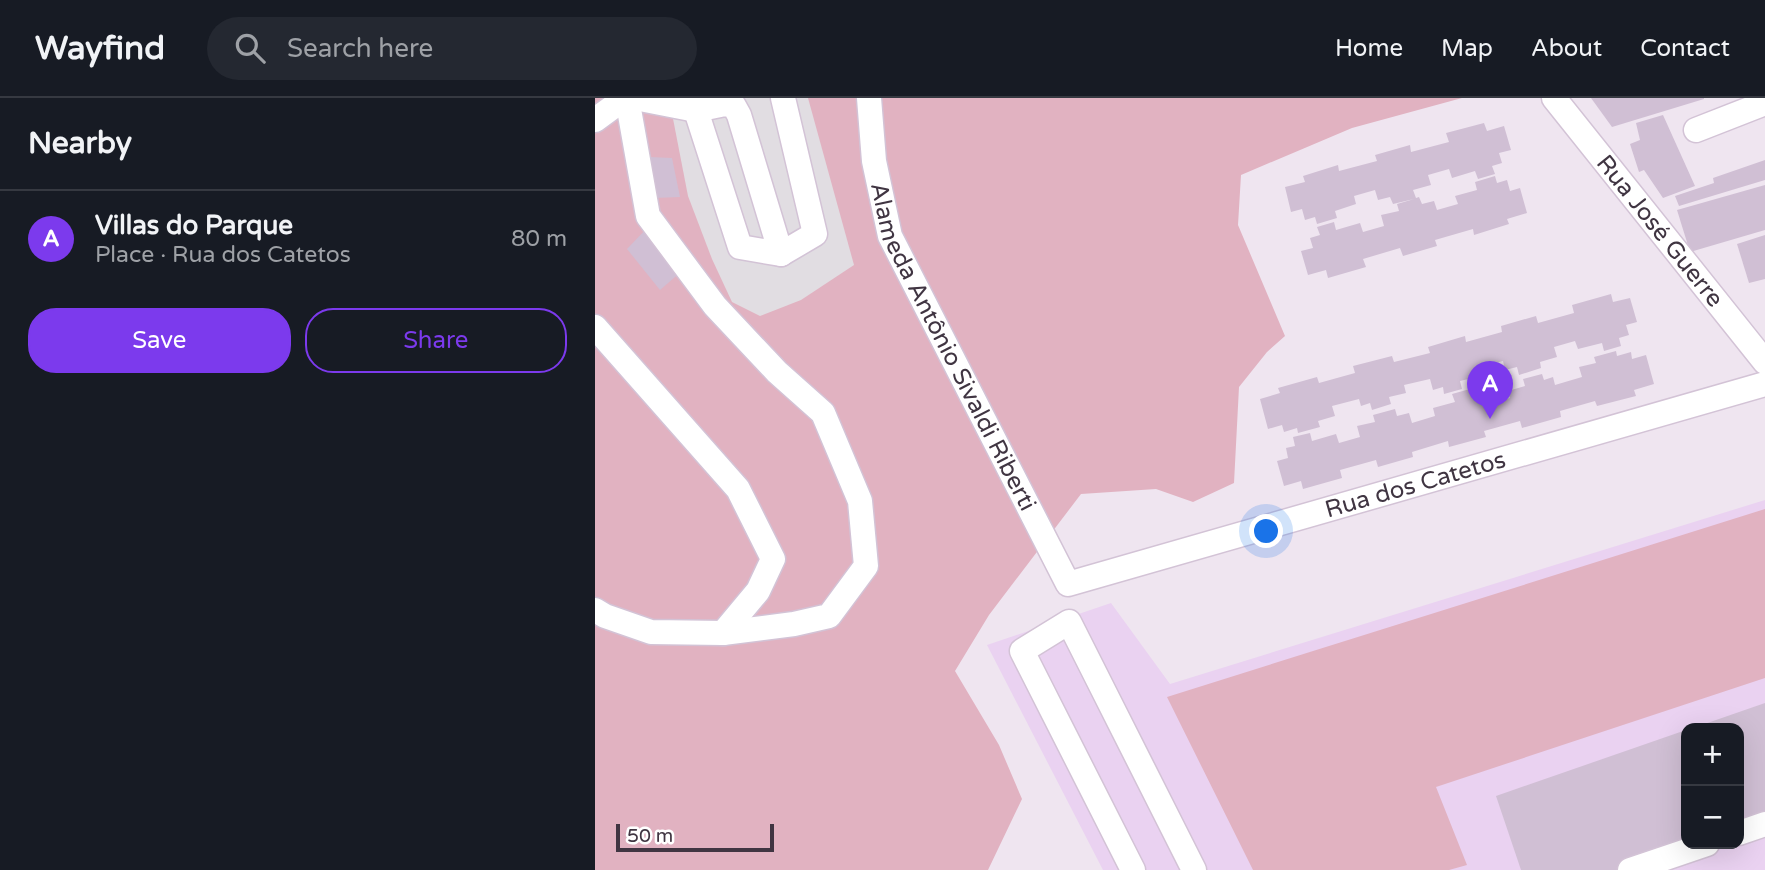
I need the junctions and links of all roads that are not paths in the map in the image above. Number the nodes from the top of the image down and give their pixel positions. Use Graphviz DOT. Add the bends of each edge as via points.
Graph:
graph roads {
  1 [pos="626,98"];
  2 [pos="635,98"];
  3 [pos="783,98"];
  4 [pos="869,98"];
  5 [pos="1553,98"];
  6 [pos="1765,103"];
  7 [pos="694,104"];
  8 [pos="595,120"];
  9 [pos="1696,130"];
  10 [pos="781,254"];
  11 [pos="595,327"];
  12 [pos="1765,362"];
  13 [pos="1765,384"];
  14 [pos="1068,584"];
  15 [pos="595,610"];
  16 [pos="723,633"];
  17 [pos="1765,824"];
  18 [pos="1744,831"];
  19 [pos="1692,849"];
  20 [pos="1133,870"];
  21 [pos="1194,870"];
  22 [pos="1630,870"];
  1 -- 8 [label="street"];
  1 -- 16 [label="street" via="648,216 715,306 823,413 860,501 866,566 829,616"];
  2 -- 7 [label="street"];
  3 -- 10 [label="street" via="815,234"];
  4 -- 14 [label="street, Alameda Antônio Sivaldi Riberti" via="874,161 890,236"];
  5 -- 12 [label="street, Rua José Guerre"];
  6 -- 9 [label="street"];
  7 -- 10 [label="street" via="740,247"];
  7 -- 10 [label="street" via="734,106"];
  11 -- 16 [label="street" via="738,489 773,559 758,591"];
  13 -- 14 [label="street, Rua dos Catetos"];
  15 -- 16 [label="street" via="651,632"];
  17 -- 18 [label="street"];
  19 -- 22 [label="street"];
  20 -- 21 [label="street" via="1022,651 1069,622"];
}
